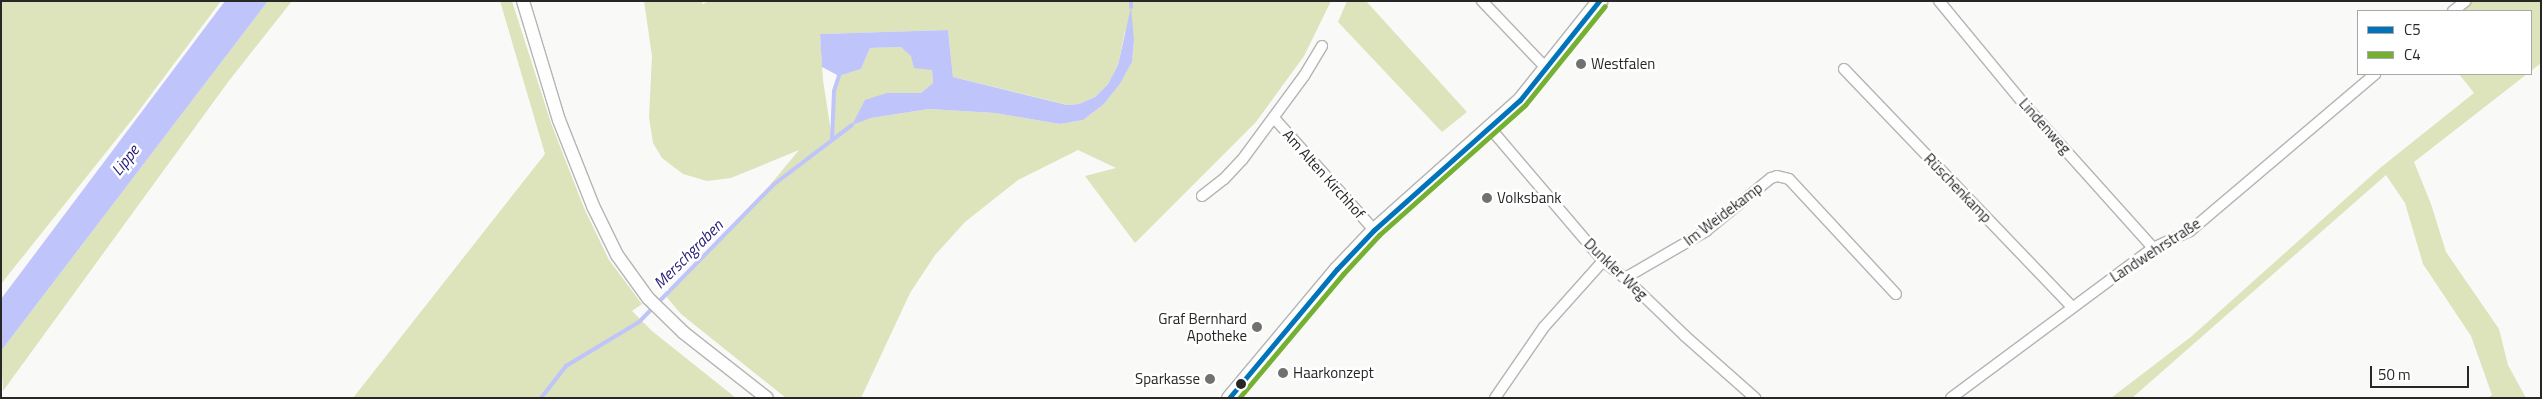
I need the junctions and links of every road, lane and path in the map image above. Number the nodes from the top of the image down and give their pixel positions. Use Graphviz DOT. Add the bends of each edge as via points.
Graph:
graph roads {
  1 [pos="523,1"];
  2 [pos="1482,1"];
  3 [pos="1599,1"];
  4 [pos="2466,1"];
  5 [pos="1943,2"];
  6 [pos="2454,10"];
  7 [pos="1322,46"];
  8 [pos="1546,68"];
  9 [pos="1844,69"];
  10 [pos="2374,75"];
  11 [pos="1274,118"];
  12 [pos="1490,128"];
  13 [pos="1202,196"];
  14 [pos="1374,230"];
  15 [pos="2153,248"];
  16 [pos="1603,261"];
  17 [pos="1625,278"];
  18 [pos="1896,294"];
  19 [pos="2072,308"];
  20 [pos="767,398"];
  21 [pos="1229,398"];
  22 [pos="1496,398"];
  23 [pos="1756,398"];
  24 [pos="1951,398"];
  1 -- 20 [label="street" via="559,120 593,206 617,255 648,298 684,333"];
  2 -- 8 [label="street"];
  3 -- 8 [label="main road"];
  4 -- 6 [label="street"];
  5 -- 15 [label="street, Lindenweg" via="2024,104"];
  7 -- 11 [label="street, Am Alten Kirchhof"];
  8 -- 12 [label="main road" via="1520,100"];
  9 -- 19 [label="street, Rüschenkamp"];
  10 -- 15 [label="street, Landwehrstraße" via="2190,231"];
  11 -- 13 [label="street, Am Alten Kirchhof" via="1234,169"];
  11 -- 14 [label="street, Am Alten Kirchhof"];
  12 -- 14 [label="main road"];
  12 -- 16 [label="street, Dunkler Weg"];
  14 -- 21 [label="main road"];
  15 -- 19 [label="street, Landwehrstraße"];
  16 -- 17 [label="street, Dunkler Weg"];
  16 -- 22 [label="street" via="1544,327"];
  17 -- 18 [label="street, Im Weidekamp" via="1706,231 1777,176 1789,179"];
  17 -- 23 [label="street, Dunkler Weg"];
  19 -- 24 [label="street, Landwehrstraße"];
}
